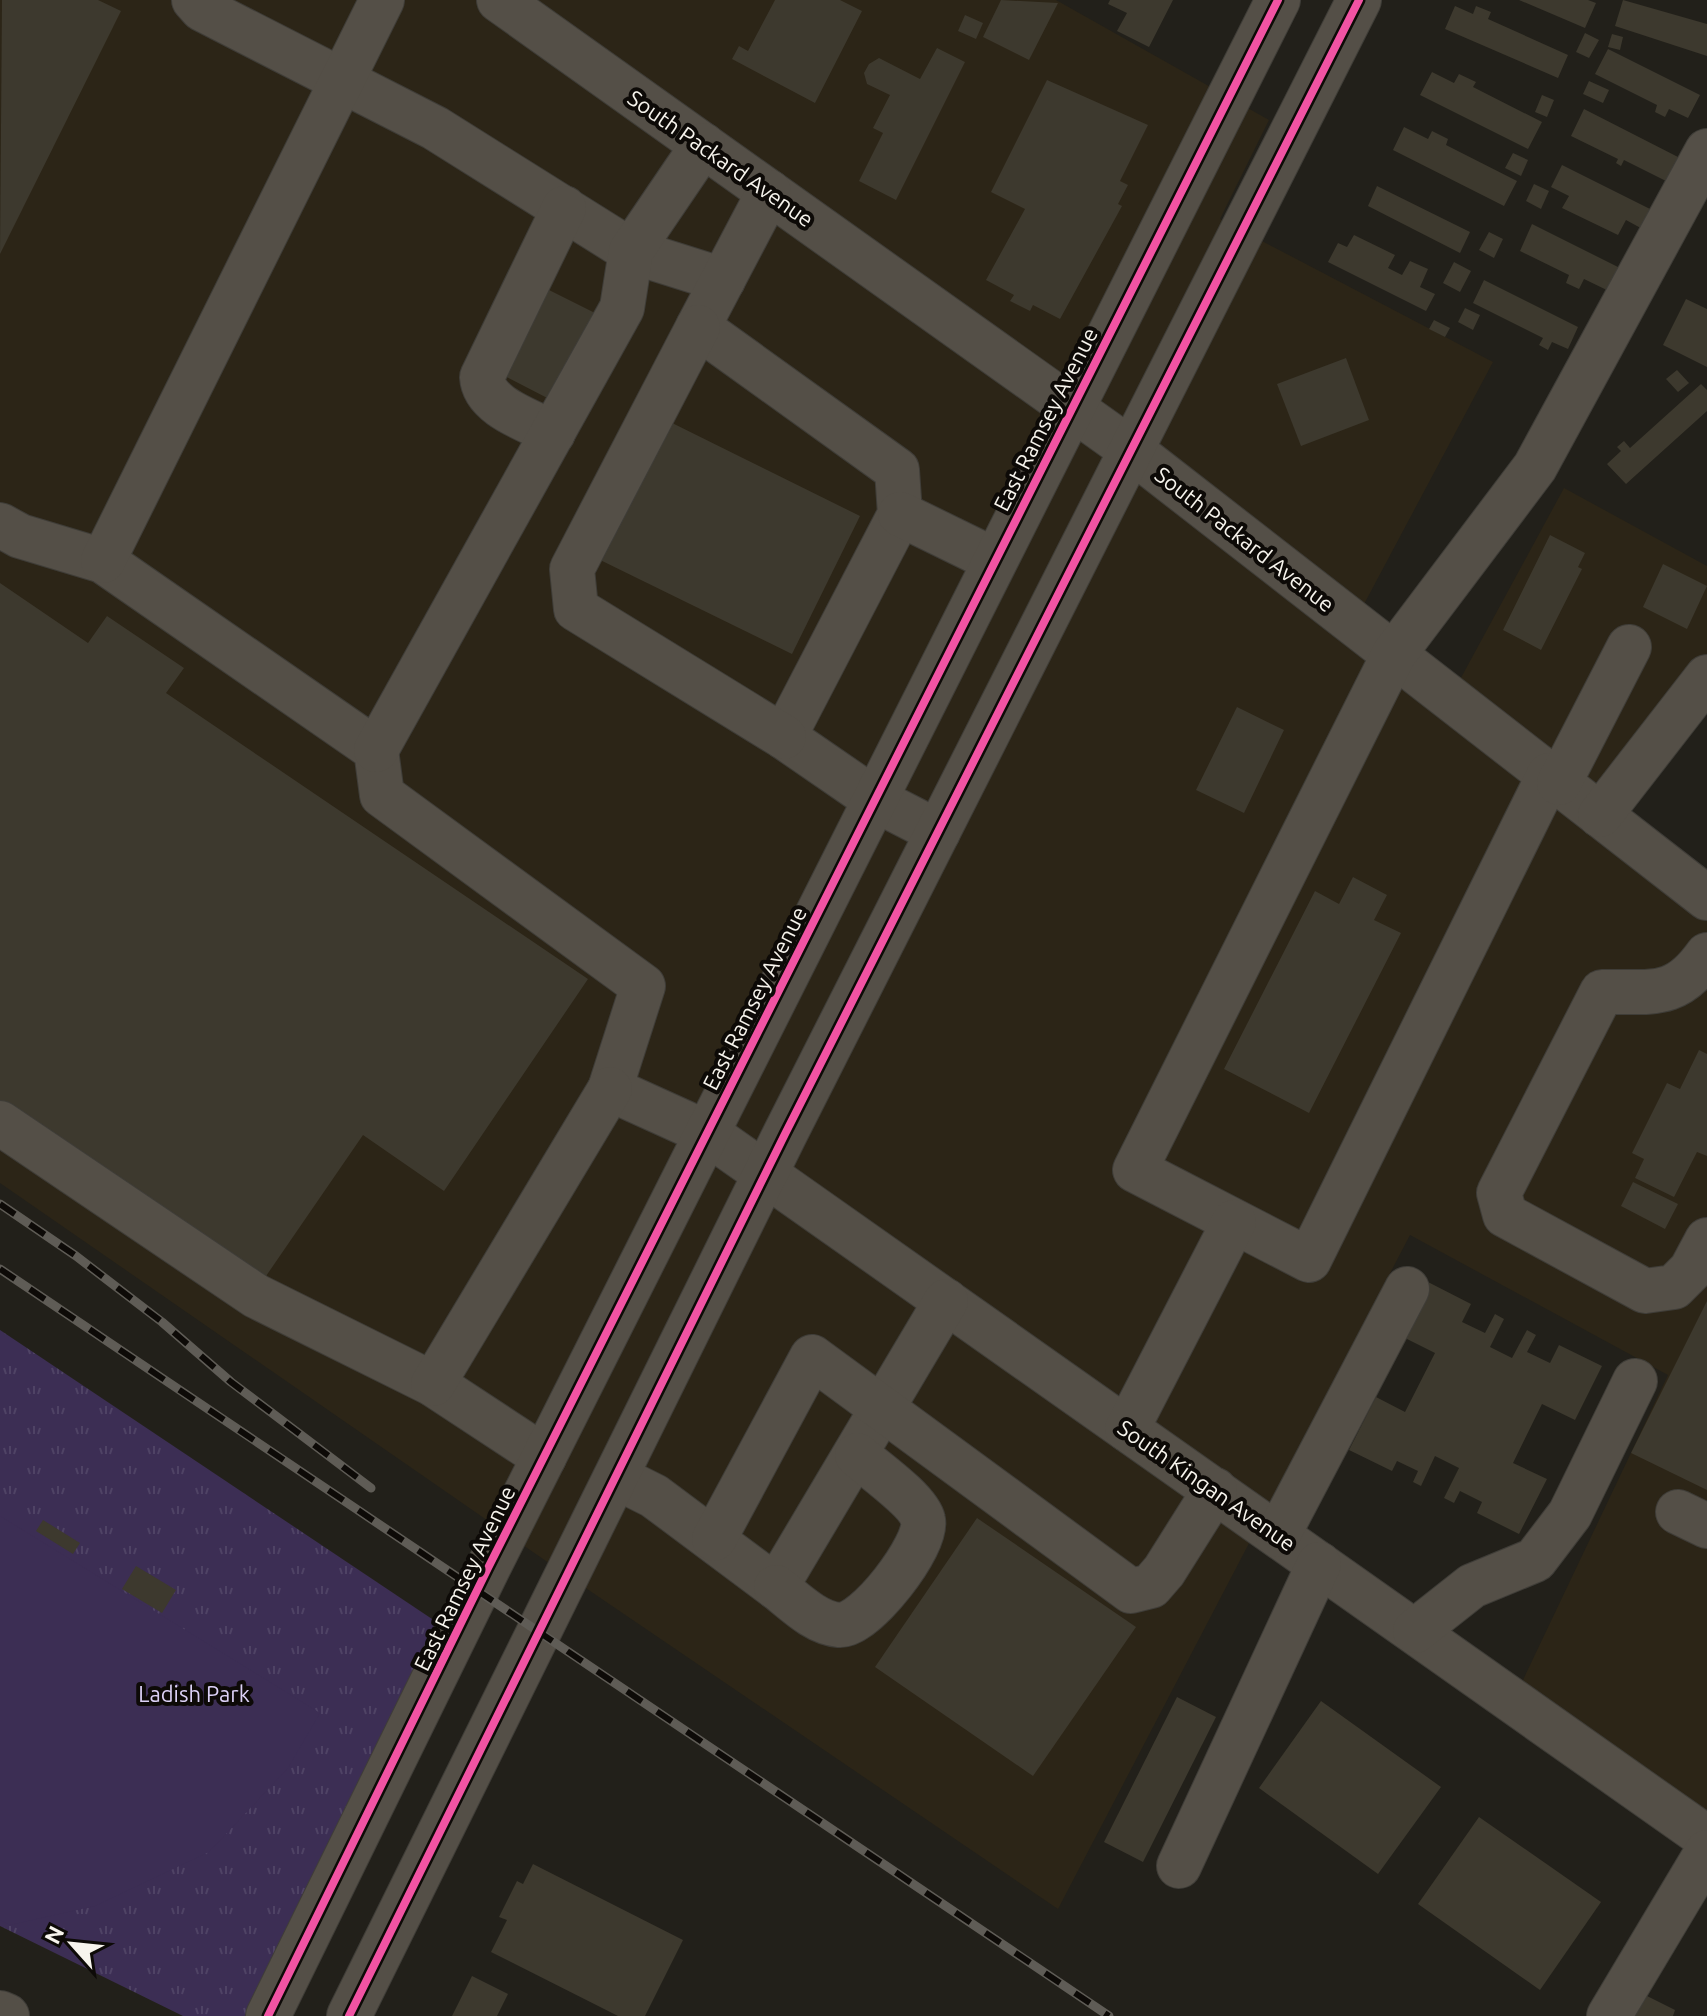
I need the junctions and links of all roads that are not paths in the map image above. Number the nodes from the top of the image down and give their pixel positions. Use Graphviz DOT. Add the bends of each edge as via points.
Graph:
graph roads {
  1 [pos="194,0"];
  2 [pos="382,0"];
  3 [pos="1278,0"];
  4 [pos="1359,0"];
  5 [pos="523,6"];
  6 [pos="341,82"];
  7 [pos="703,145"];
  8 [pos="1707,151"];
  9 [pos="769,192"];
  10 [pos="564,208"];
  11 [pos="631,251"];
  12 [pos="723,280"];
  13 [pos="698,327"];
  14 [pos="1071,406"];
  15 [pos="553,433"];
  16 [pos="1131,450"];
  17 [pos="900,514"];
  18 [pos="0,525"];
  19 [pos="994,560"];
  20 [pos="103,561"];
  21 [pos="1629,647"];
  22 [pos="1394,654"];
  23 [pos="1707,677"];
  24 [pos="784,737"];
  25 [pos="376,750"];
  26 [pos="1554,779"];
  27 [pos="874,799"];
  28 [pos="1600,815"];
  29 [pos="938,832"];
  30 [pos="1707,898"];
  31 [pos="1707,955"];
  32 [pos="610,1089"];
  33 [pos="0,1123"];
  34 [pos="707,1133"];
  35 [pos="766,1174"];
  36 [pos="1234,1222"];
  37 [pos="1707,1240"];
  38 [pos="1407,1289"];
  39 [pos="946,1301"];
  40 [pos="1635,1381"];
  41 [pos="433,1384"];
  42 [pos="880,1409"];
  43 [pos="1127,1429"];
  44 [pos="857,1455"];
  45 [pos="544,1457"];
  46 [pos="616,1477"];
  47 [pos="1215,1490"];
  48 [pos="1278,1535"];
  49 [pos="714,1539"];
  50 [pos="1319,1564"];
  51 [pos="776,1587"];
  52 [pos="1415,1631"];
  53 [pos="1707,1838"];
  54 [pos="1707,1852"];
  55 [pos="1179,1866"];
  56 [pos="0,2013"];
  57 [pos="7,2016"];
  58 [pos="268,2016"];
  59 [pos="349,2016"];
  60 [pos="1609,2016"];
  1 -- 6 [label="street"];
  2 -- 6 [label="street"];
  3 -- 14 [label="street, East Ramsey Avenue"];
  4 -- 16 [label="street"];
  5 -- 7 [label="street, South Packard Avenue"];
  6 -- 10 [label="street" via="435,128"];
  6 -- 20 [label="street"];
  7 -- 9 [label="street, South Packard Avenue"];
  7 -- 11 [label="street"];
  8 -- 22 [label="street" via="1535,467"];
  9 -- 12 [label="street"];
  9 -- 14 [label="street, South Packard Avenue"];
  10 -- 11 [label="street"];
  10 -- 15 [label="street" via="482,377 492,400"];
  11 -- 12 [label="street"];
  11 -- 15 [label="street" via="622,308"];
  12 -- 13 [label="street"];
  13 -- 17 [label="street" via="897,470"];
  13 -- 24 [label="street" via="572,569 576,609"];
  14 -- 16 [label="street, South Packard Avenue"];
  14 -- 19 [label="street, East Ramsey Avenue"];
  15 -- 25 [label="street"];
  16 -- 22 [label="street, South Packard Avenue"];
  16 -- 29 [label="street"];
  17 -- 19 [label="street"];
  17 -- 24 [label="street"];
  18 -- 20 [label="street"];
  19 -- 27 [label="street, East Ramsey Avenue"];
  20 -- 25 [label="street"];
  21 -- 26 [label="street"];
  22 -- 26 [label="street, South Packard Avenue"];
  22 -- 36 [label="street" via="1135,1170"];
  23 -- 28 [label="street"];
  24 -- 27 [label="street"];
  25 -- 32 [label="street" via="382,795 643,986"];
  26 -- 28 [label="street, South Packard Avenue"];
  26 -- 36 [label="street" via="1309,1260"];
  27 -- 29 [label="street"];
  27 -- 34 [label="street, East Ramsey Avenue"];
  28 -- 30 [label="street, South Packard Avenue"];
  29 -- 35 [label="street"];
  31 -- 37 [label="street" via="1694,974 1671,990 1602,992 1499,1193 1505,1215 1645,1291 1674,1287 1691,1270"];
  32 -- 34 [label="street, South Kingan Avenue"];
  32 -- 41 [label="street"];
  33 -- 41 [label="street" via="256,1296"];
  34 -- 35 [label="street, South Kingan Avenue"];
  34 -- 45 [label="street, East Ramsey Avenue"];
  35 -- 39 [label="street, South Kingan Avenue"];
  35 -- 46 [label="street"];
  36 -- 43 [label="street"];
  38 -- 48 [label="street"];
  39 -- 42 [label="street"];
  39 -- 43 [label="street, South Kingan Avenue"];
  40 -- 52 [label="street" via="1570,1514 1535,1560 1472,1586"];
  41 -- 45 [label="street"];
  42 -- 44 [label="street"];
  42 -- 47 [label="street" via="1131,1591 1151,1586 1164,1571"];
  42 -- 49 [label="street" via="812,1357"];
  43 -- 47 [label="street, South Kingan Avenue"];
  44 -- 51 [label="street"];
  44 -- 51 [label="street" via="923,1519 923,1534 908,1560 869,1611 851,1625 816,1618"];
  45 -- 58 [label="street, East Ramsey Avenue"];
  46 -- 49 [label="street" via="654,1496"];
  46 -- 59 [label="street"];
  47 -- 48 [label="street, South Kingan Avenue"];
  48 -- 50 [label="street, South Kingan Avenue"];
  49 -- 51 [label="street"];
  50 -- 52 [label="street, South Kingan Avenue"];
  50 -- 55 [label="street"];
  52 -- 53 [label="street, South Kingan Avenue"];
  54 -- 60 [label="street"];
  56 -- 57 [label="street"];
}
